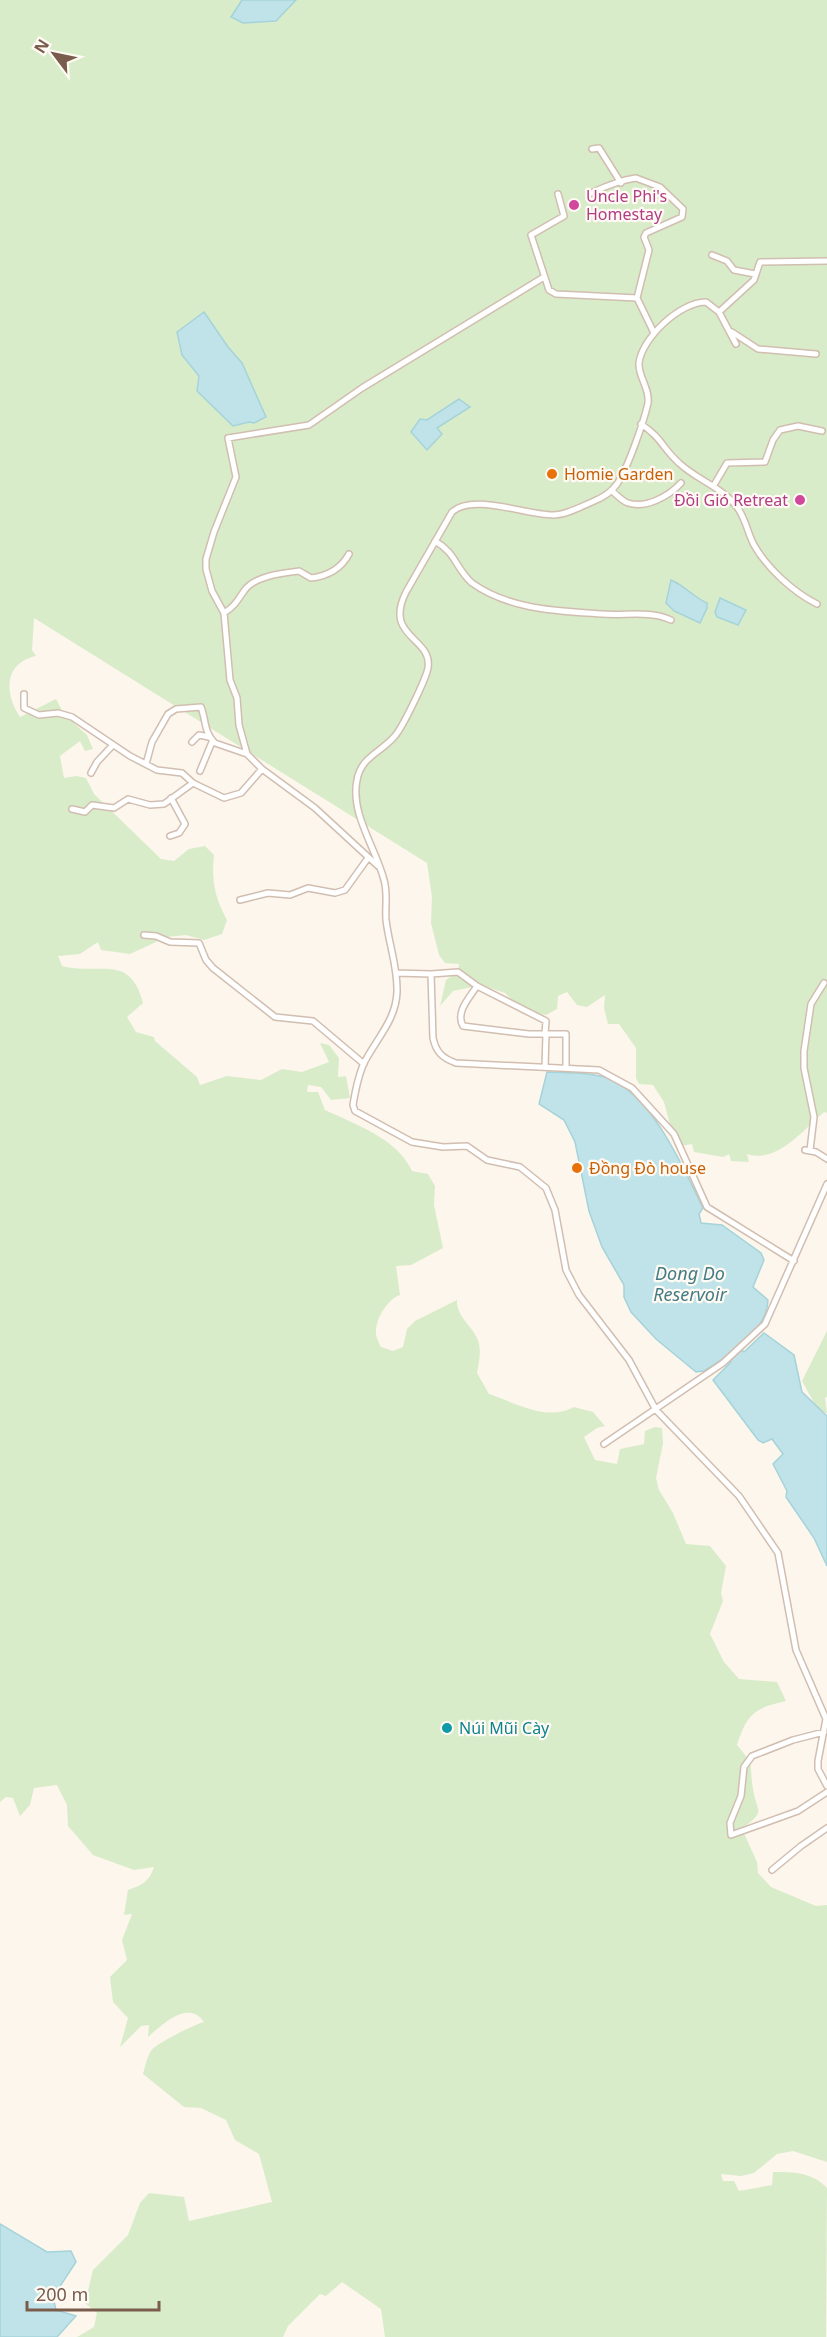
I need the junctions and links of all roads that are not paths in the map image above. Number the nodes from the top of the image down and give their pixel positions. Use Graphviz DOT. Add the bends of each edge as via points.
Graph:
graph roads {
  1 [pos="592,149"];
  2 [pos="621,183"];
  3 [pos="591,193"];
  4 [pos="558,194"];
  5 [pos="712,255"];
  6 [pos="827,261"];
  7 [pos="755,274"];
  8 [pos="544,277"];
  9 [pos="637,298"];
  10 [pos="719,312"];
  11 [pos="732,332"];
  12 [pos="654,333"];
  13 [pos="736,344"];
  14 [pos="816,354"];
  15 [pos="641,424"];
  16 [pos="822,431"];
  17 [pos="681,483"];
  18 [pos="714,485"];
  19 [pos="612,491"];
  20 [pos="435,541"];
  21 [pos="349,554"];
  22 [pos="817,604"];
  23 [pos="224,613"];
  24 [pos="672,620"];
  25 [pos="24,694"];
  26 [pos="212,739"];
  27 [pos="192,742"];
  28 [pos="112,746"];
  29 [pos="247,754"];
  30 [pos="146,765"];
  31 [pos="262,769"];
  32 [pos="200,771"];
  33 [pos="92,773"];
  34 [pos="193,783"];
  35 [pos="171,798"];
  36 [pos="72,809"];
  37 [pos="170,836"];
  38 [pos="368,858"];
  39 [pos="380,867"];
  40 [pos="240,900"];
  41 [pos="144,935"];
  42 [pos="396,973"];
  43 [pos="431,974"];
  44 [pos="824,983"];
  45 [pos="477,986"];
  46 [pos="545,1034"];
  47 [pos="364,1064"];
  48 [pos="545,1067"];
  49 [pos="566,1067"];
  50 [pos="827,1159"];
  51 [pos="827,1184"];
  52 [pos="794,1261"];
  53 [pos="656,1410"];
  54 [pos="604,1444"];
  55 [pos="824,1732"];
  56 [pos="827,1786"];
  57 [pos="827,1792"];
  58 [pos="827,1828"];
  59 [pos="772,1870"];
  1 -- 2 [label="street" via="599,148"];
  2 -- 3 [label="street" via="611,183"];
  2 -- 9 [label="street" via="636,178 652,182 666,191 684,213 682,218 646,233 649,250"];
  4 -- 8 [label="street" via="564,216 531,235"];
  5 -- 7 [label="street" via="727,261 734,270"];
  6 -- 7 [label="street" via="765,261 757,266"];
  7 -- 10 [label="street" via="751,284"];
  8 -- 9 [label="street" via="552,293"];
  8 -- 23 [label="street" via="362,388 309,425 228,438 236,477 206,559 212,591"];
  9 -- 12 [label="street"];
  10 -- 11 [label="street"];
  10 -- 12 [label="street" via="706,302 694,304 674,314"];
  11 -- 13 [label="street"];
  11 -- 14 [label="street" via="758,349"];
  12 -- 15 [label="street" via="639,364 648,400"];
  15 -- 18 [label="street" via="663,441 678,462"];
  15 -- 19 [label="street" via="624,472"];
  16 -- 18 [label="street" via="798,426 780,430 765,462 727,463"];
  17 -- 19 [label="street" via="662,498 639,504 624,501"];
  18 -- 22 [label="street" via="740,512 753,543 765,558 791,588"];
  19 -- 20 [label="street" via="577,509 554,515 484,505 459,506"];
  20 -- 24 [label="street" via="450,551 472,583 530,608 653,615"];
  20 -- 39 [label="street" via="400,604 401,625 425,654 428,668 402,725 360,766 356,785 358,805"];
  21 -- 23 [label="street" via="339,568 326,575 311,578 299,571 254,582 235,606"];
  23 -- 29 [label="street" via="230,680"];
  25 -- 28 [label="street" via="24,708 30,712 72,717"];
  26 -- 27 [label="street" via="199,735"];
  26 -- 29 [label="street"];
  26 -- 30 [label="street" via="201,707 172,710 152,742"];
  26 -- 32 [label="street"];
  28 -- 30 [label="street"];
  28 -- 33 [label="street"];
  29 -- 31 [label="street"];
  30 -- 34 [label="street" via="182,773"];
  31 -- 34 [label="street" via="240,793 228,798"];
  31 -- 38 [label="street" via="315,808"];
  34 -- 35 [label="street"];
  35 -- 36 [label="street" via="156,805 128,799 114,808 92,805 85,812"];
  35 -- 37 [label="street" via="184,824 179,833"];
  38 -- 39 [label="street"];
  38 -- 40 [label="street" via="340,893 308,888 290,895 268,893"];
  39 -- 42 [label="street"];
  41 -- 47 [label="street" via="170,942 199,943 213,968 266,1011 280,1018 312,1021"];
  42 -- 43 [label="street"];
  42 -- 47 [label="street" via="394,1013"];
  43 -- 45 [label="street" via="458,972"];
  43 -- 48 [label="street" via="433,1038 443,1057 456,1063"];
  44 -- 50 [label="street" via="811,1004 804,1068 814,1118 807,1150"];
  45 -- 46 [label="street" via="546,1021"];
  45 -- 46 [label="street" via="462,1008 463,1026"];
  46 -- 48 [label="street"];
  46 -- 49 [label="street" via="568,1035"];
  47 -- 53 [label="street" via="354,1095 356,1111 412,1142 467,1146 487,1160 520,1167 546,1188 555,1210 568,1277 629,1360"];
  48 -- 49 [label="street"];
  49 -- 52 [label="street" via="599,1071 639,1093 674,1134 707,1207"];
  51 -- 52 [label="street"];
  52 -- 53 [label="street" via="765,1324 723,1363"];
  53 -- 54 [label="street"];
  53 -- 55 [label="street" via="739,1496 778,1553 796,1650 823,1708"];
  55 -- 56 [label="street" via="818,1769"];
  55 -- 57 [label="street" via="793,1740 748,1760 741,1796 730,1823 731,1835 798,1811"];
  58 -- 59 [label="street"];
}
